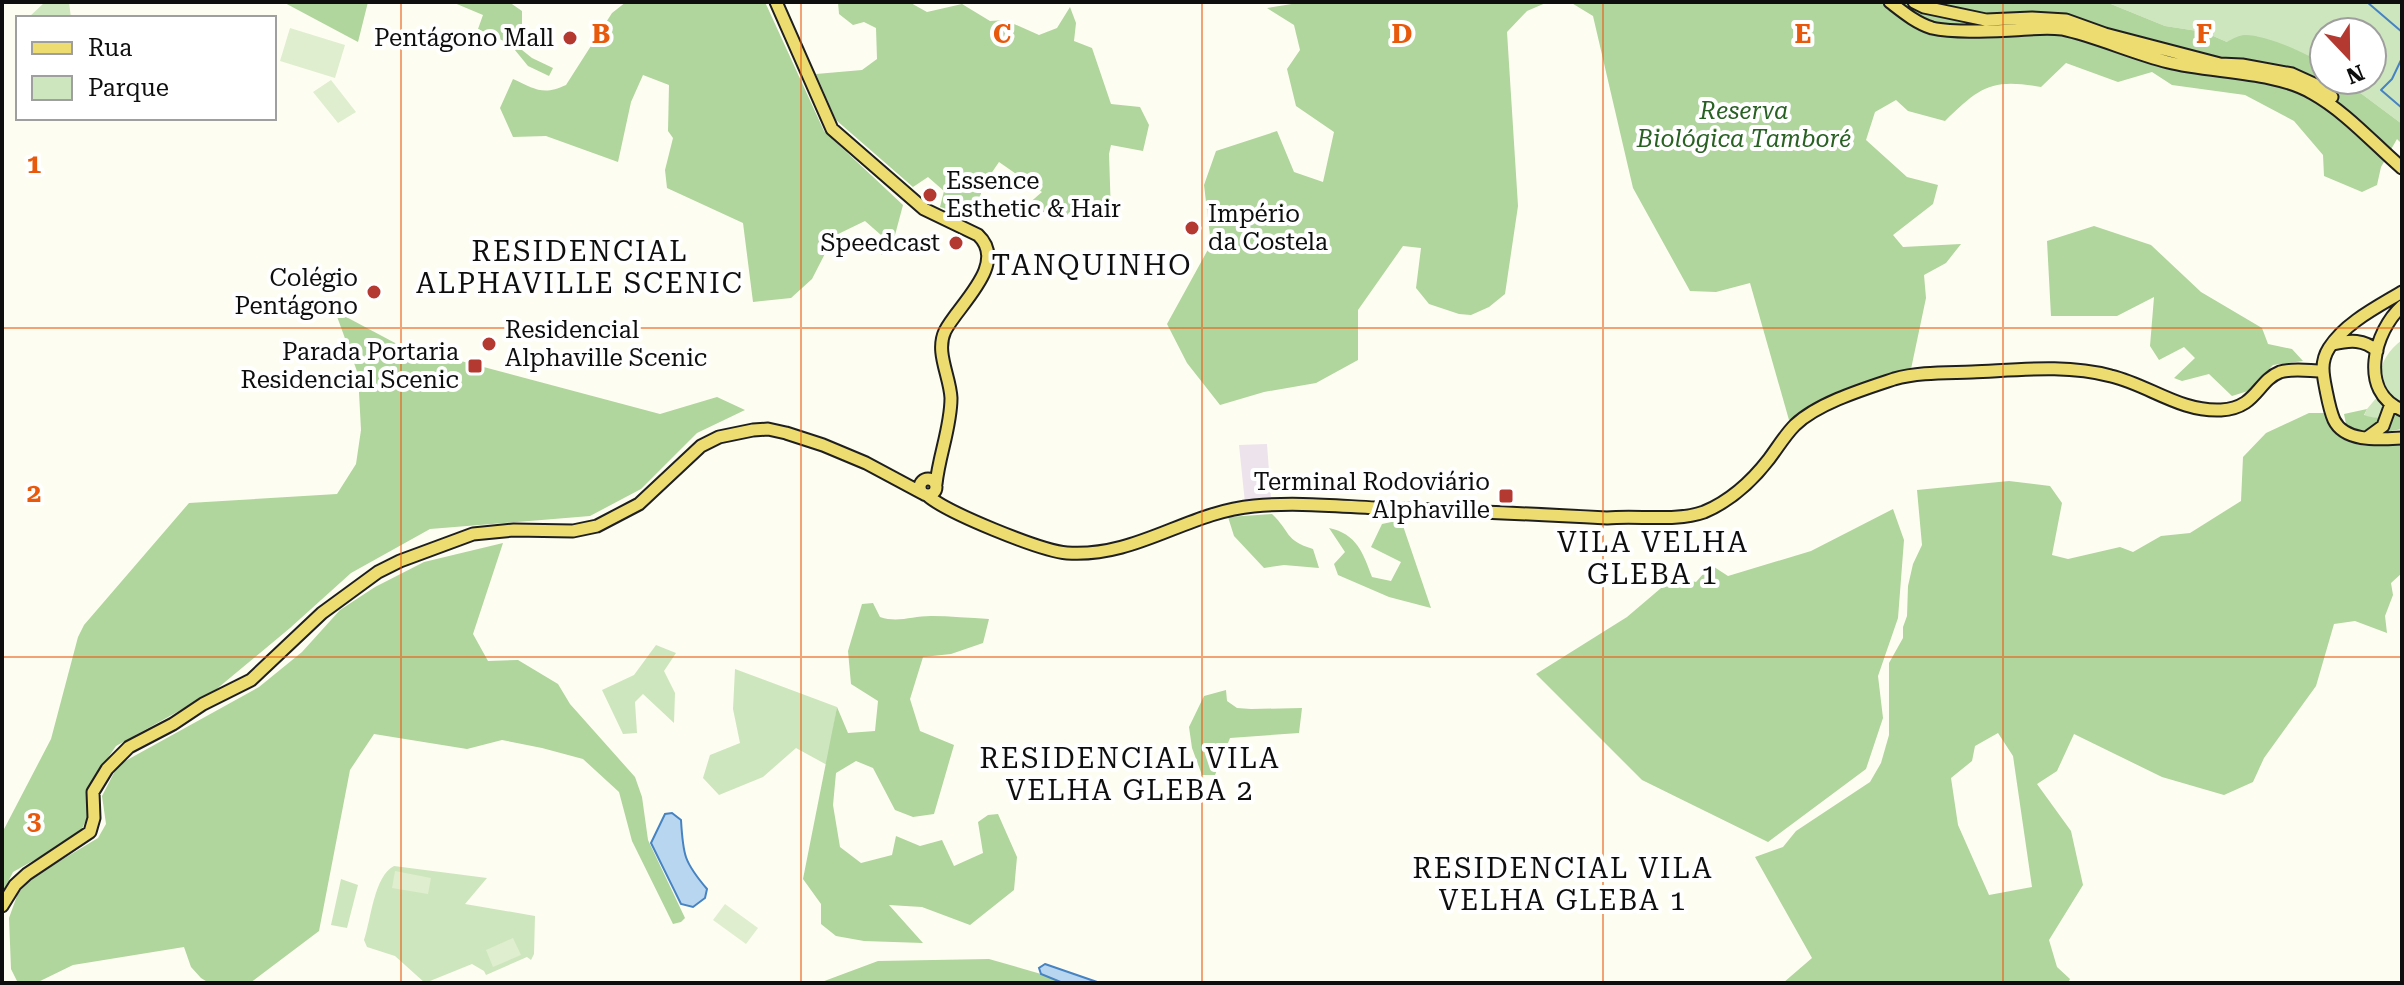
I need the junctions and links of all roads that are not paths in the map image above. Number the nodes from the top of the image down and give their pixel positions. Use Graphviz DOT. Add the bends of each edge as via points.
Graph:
graph roads {
  1 [pos="776,2"];
  2 [pos="1890,2"];
  3 [pos="1914,2"];
  4 [pos="2402,158"];
  5 [pos="2402,168"];
  6 [pos="2402,292"];
  7 [pos="2402,306"];
  8 [pos="2335,340"];
  9 [pos="2377,351"];
  10 [pos="2323,371"];
  11 [pos="2396,407"];
  12 [pos="2368,438"];
  13 [pos="2402,438"];
  14 [pos="928,487"];
  15 [pos="2,906"];
  1 -- 14 [label="main road" via="832,129 924,209 985,242 986,270 942,339 950,409"];
  2 -- 5 [label="main road" via="1931,27 2062,29 2169,62 2277,79 2325,101"];
  3 -- 4 [label="main road" via="1986,20 2066,20 2196,58 2292,74 2314,84"];
  6 -- 8 [label="main road"];
  7 -- 9 [label="main road" via="2385,328"];
  8 -- 9 [label="main road" via="2363,342"];
  8 -- 10 [label="main road"];
  9 -- 11 [label="main road" via="2374,374"];
  10 -- 12 [label="main road" via="2337,425"];
  10 -- 14 [label="main road" via="2281,372 2248,402 2220,410 2077,370 1907,376 1802,419 1736,493 1699,514 1607,518 1254,506 1212,513 1134,545 1063,553 981,524 949,508"];
  11 -- 12 [label="main road"];
  12 -- 13 [label="main road"];
  14 -- 15 [label="main road" via="906,483 823,445 768,429 753,430 701,446 639,504 597,526 473,534 400,561 322,613 251,680 129,747 93,792 90,832 27,874"];
}
